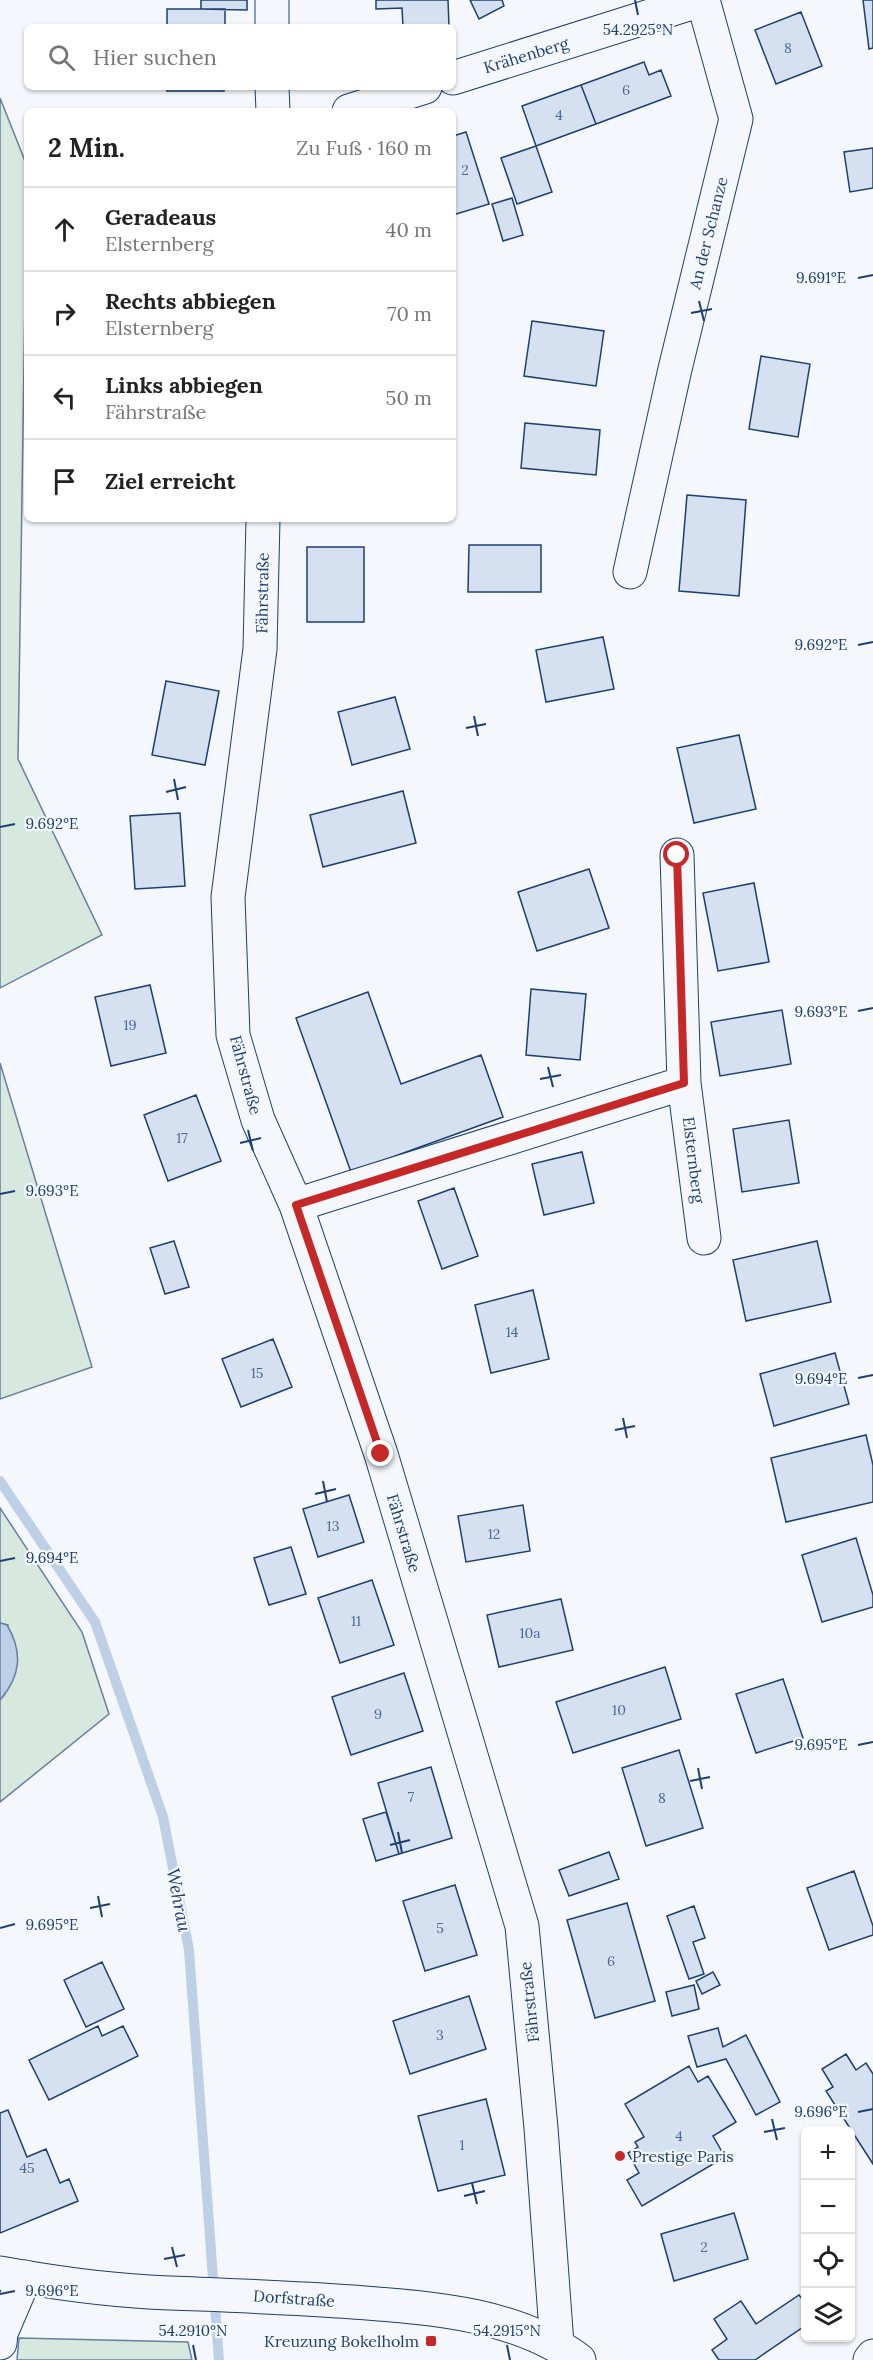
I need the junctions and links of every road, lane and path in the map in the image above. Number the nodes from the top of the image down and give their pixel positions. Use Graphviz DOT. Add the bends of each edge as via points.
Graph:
graph roads {
  1 [pos="272,0"];
  2 [pos="702,0"];
  3 [pos="272,24"];
  4 [pos="456,77"];
  5 [pos="272,90"];
  6 [pos="416,90"];
  7 [pos="273,108"];
  8 [pos="358,108"];
  9 [pos="263,522"];
  10 [pos="630,572"];
  11 [pos="677,855"];
  12 [pos="684,1083"];
  13 [pos="296,1205"];
  14 [pos="704,1238"];
  15 [pos="12,2275"];
  16 [pos="0,2343"];
  17 [pos="568,2352"];
  18 [pos="873,2356"];
  19 [pos="870,2360"];
  1 -- 3 [label="street"];
  2 -- 4 [label="street, Krähenberg"];
  2 -- 10 [label="street, An der Schanze" via="736,119"];
  5 -- 7 [label="street"];
  6 -- 8 [label="street"];
  9 -- 13 [label="street, Fährstraße" via="260,649 228,897 233,1035 258,1120"];
  11 -- 12 [label="street, Elsternberg"];
  12 -- 13 [label="street"];
  12 -- 14 [label="street, Elsternberg"];
  13 -- 17 [label="street, Fährstraße" via="381,1454 522,1926"];
  15 -- 16 [label="street"];
  15 -- 17 [label="street, Dorfstraße" via="102,2289 267,2295 478,2315"];
  18 -- 19 [label="street"];
}
